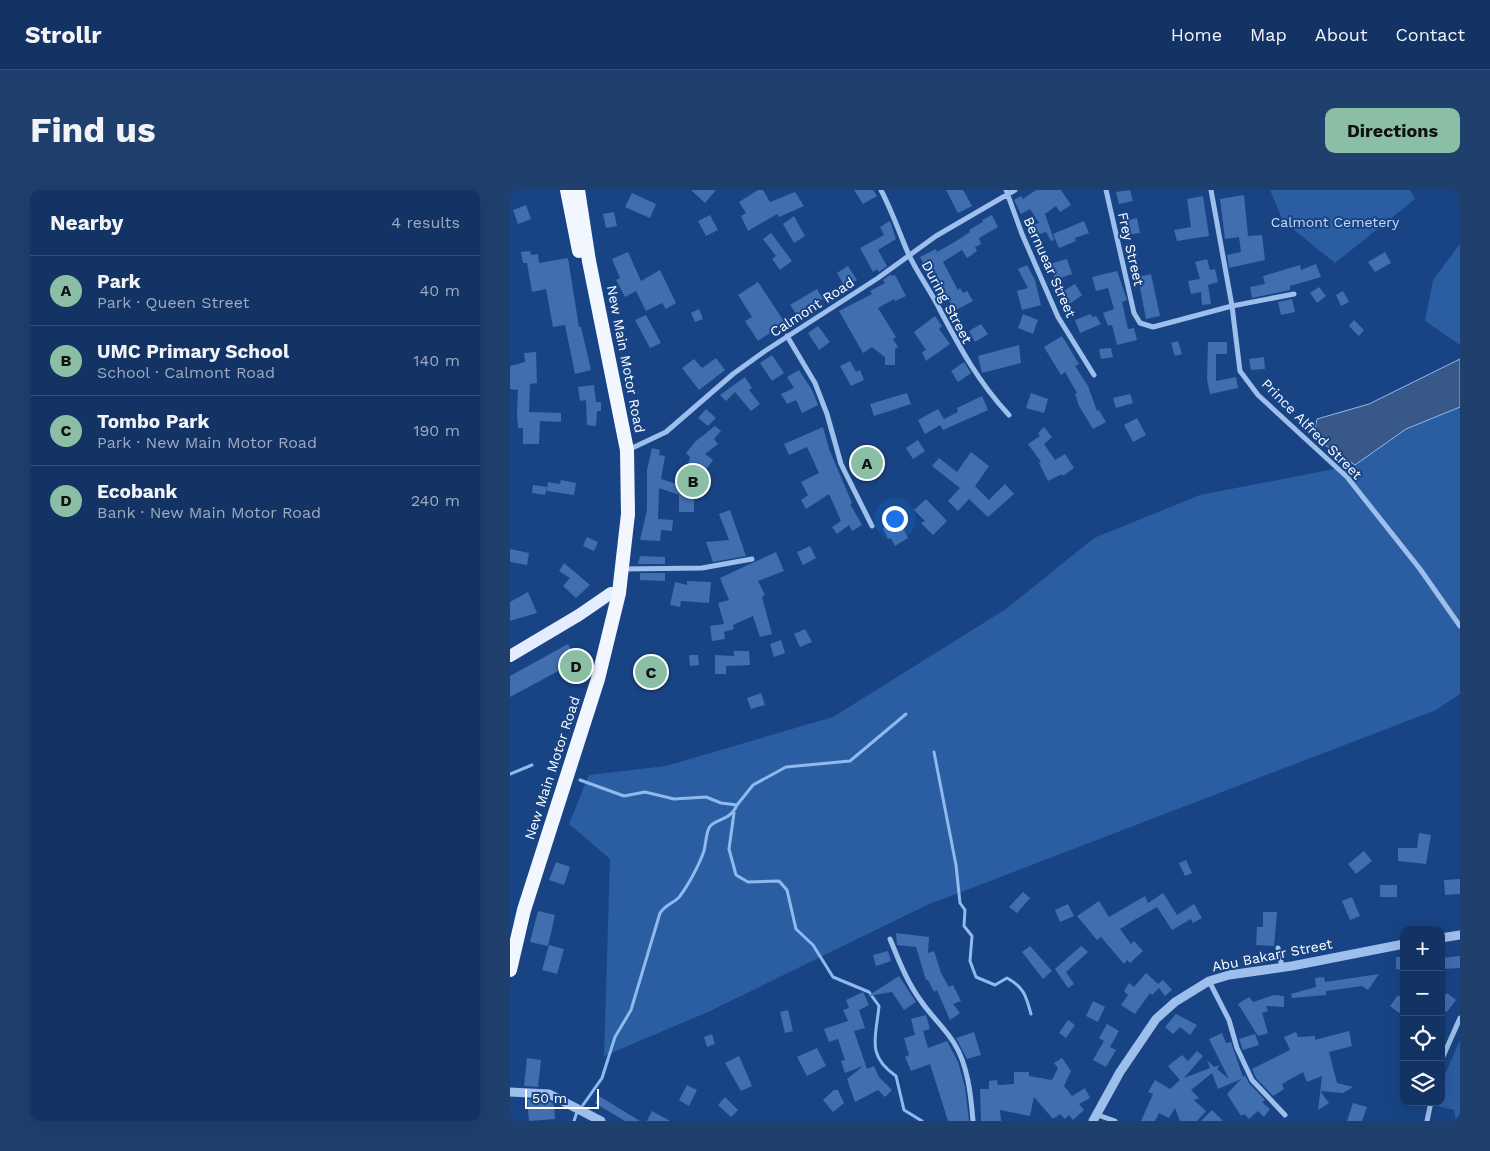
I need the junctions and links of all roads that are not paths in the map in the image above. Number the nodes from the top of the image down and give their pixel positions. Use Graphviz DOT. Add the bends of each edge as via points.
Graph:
graph roads {
  1 [pos="567,190"];
  2 [pos="578,190"];
  3 [pos="881,190"];
  4 [pos="1015,190"];
  5 [pos="1106,190"];
  6 [pos="1211,190"];
  7 [pos="1006,192"];
  8 [pos="909,255"];
  9 [pos="1294,294"];
  10 [pos="1232,306"];
  11 [pos="787,336"];
  12 [pos="1094,375"];
  13 [pos="1009,415"];
  14 [pos="627,450"];
  15 [pos="872,526"];
  16 [pos="752,559"];
  17 [pos="621,569"];
  18 [pos="615,593"];
  19 [pos="1460,626"];
  20 [pos="510,656"];
  21 [pos="510,929"];
  22 [pos="1460,936"];
  23 [pos="1445,938"];
  24 [pos="890,939"];
  25 [pos="1400,945"];
  26 [pos="1278,948"];
  27 [pos="1282,967"];
  28 [pos="510,970"];
  29 [pos="1209,981"];
  30 [pos="1460,1018"];
  31 [pos="1445,1052"];
  32 [pos="510,1092"];
  33 [pos="1430,1106"];
  34 [pos="1285,1115"];
  35 [pos="1095,1118"];
  36 [pos="601,1121"];
  37 [pos="973,1121"];
  38 [pos="1115,1121"];
  39 [pos="1427,1121"];
  1 -- 18 [label="highway, New Main Motor Road" via="618,452 620,514"];
  2 -- 14 [label="highway, New Main Motor Road"];
  3 -- 8 [label="street, During Street"];
  4 -- 7 [label="street, Calmont Road"];
  5 -- 10 [label="street, Frey Street" via="1134,312 1140,323 1153,327"];
  6 -- 10 [label="street, Prince Alfred Street"];
  7 -- 8 [label="street, Calmont Road"];
  7 -- 12 [label="street, Bernuear Street" via="1058,317"];
  8 -- 11 [label="street, Calmont Road"];
  8 -- 13 [label="street, During Street" via="975,374"];
  9 -- 10 [label="street"];
  10 -- 19 [label="street, Prince Alfred Street" via="1240,371 1258,395 1347,477 1420,569"];
  11 -- 14 [label="street, Calmont Road" via="733,374 666,432"];
  11 -- 15 [label="street" via="815,383 828,414 841,464"];
  14 -- 17 [label="highway, New Main Motor Road" via="628,514"];
  16 -- 17 [label="street" via="702,568"];
  17 -- 18 [label="highway, New Main Motor Road"];
  18 -- 20 [label="main road"];
  18 -- 21 [label="highway, New Main Motor Road"];
  18 -- 28 [label="highway, New Main Motor Road" via="598,679 524,910"];
  22 -- 23 [label="street"];
  24 -- 37 [label="street" via="905,976 920,1001 954,1042 971,1097"];
  25 -- 27 [label="street, Abu Bakarr Street"];
  26 -- 27 [label="street"];
  27 -- 29 [label="street, Abu Bakarr Street"];
  29 -- 34 [label="street" via="1229,1020 1252,1080"];
  29 -- 35 [label="street, Abu Bakarr Street" via="1175,1002 1156,1019 1120,1072"];
  30 -- 31 [label="street"];
  32 -- 36 [label="street" via="549,1094"];
  33 -- 39 [label="street"];
  35 -- 38 [label="street"];
}
